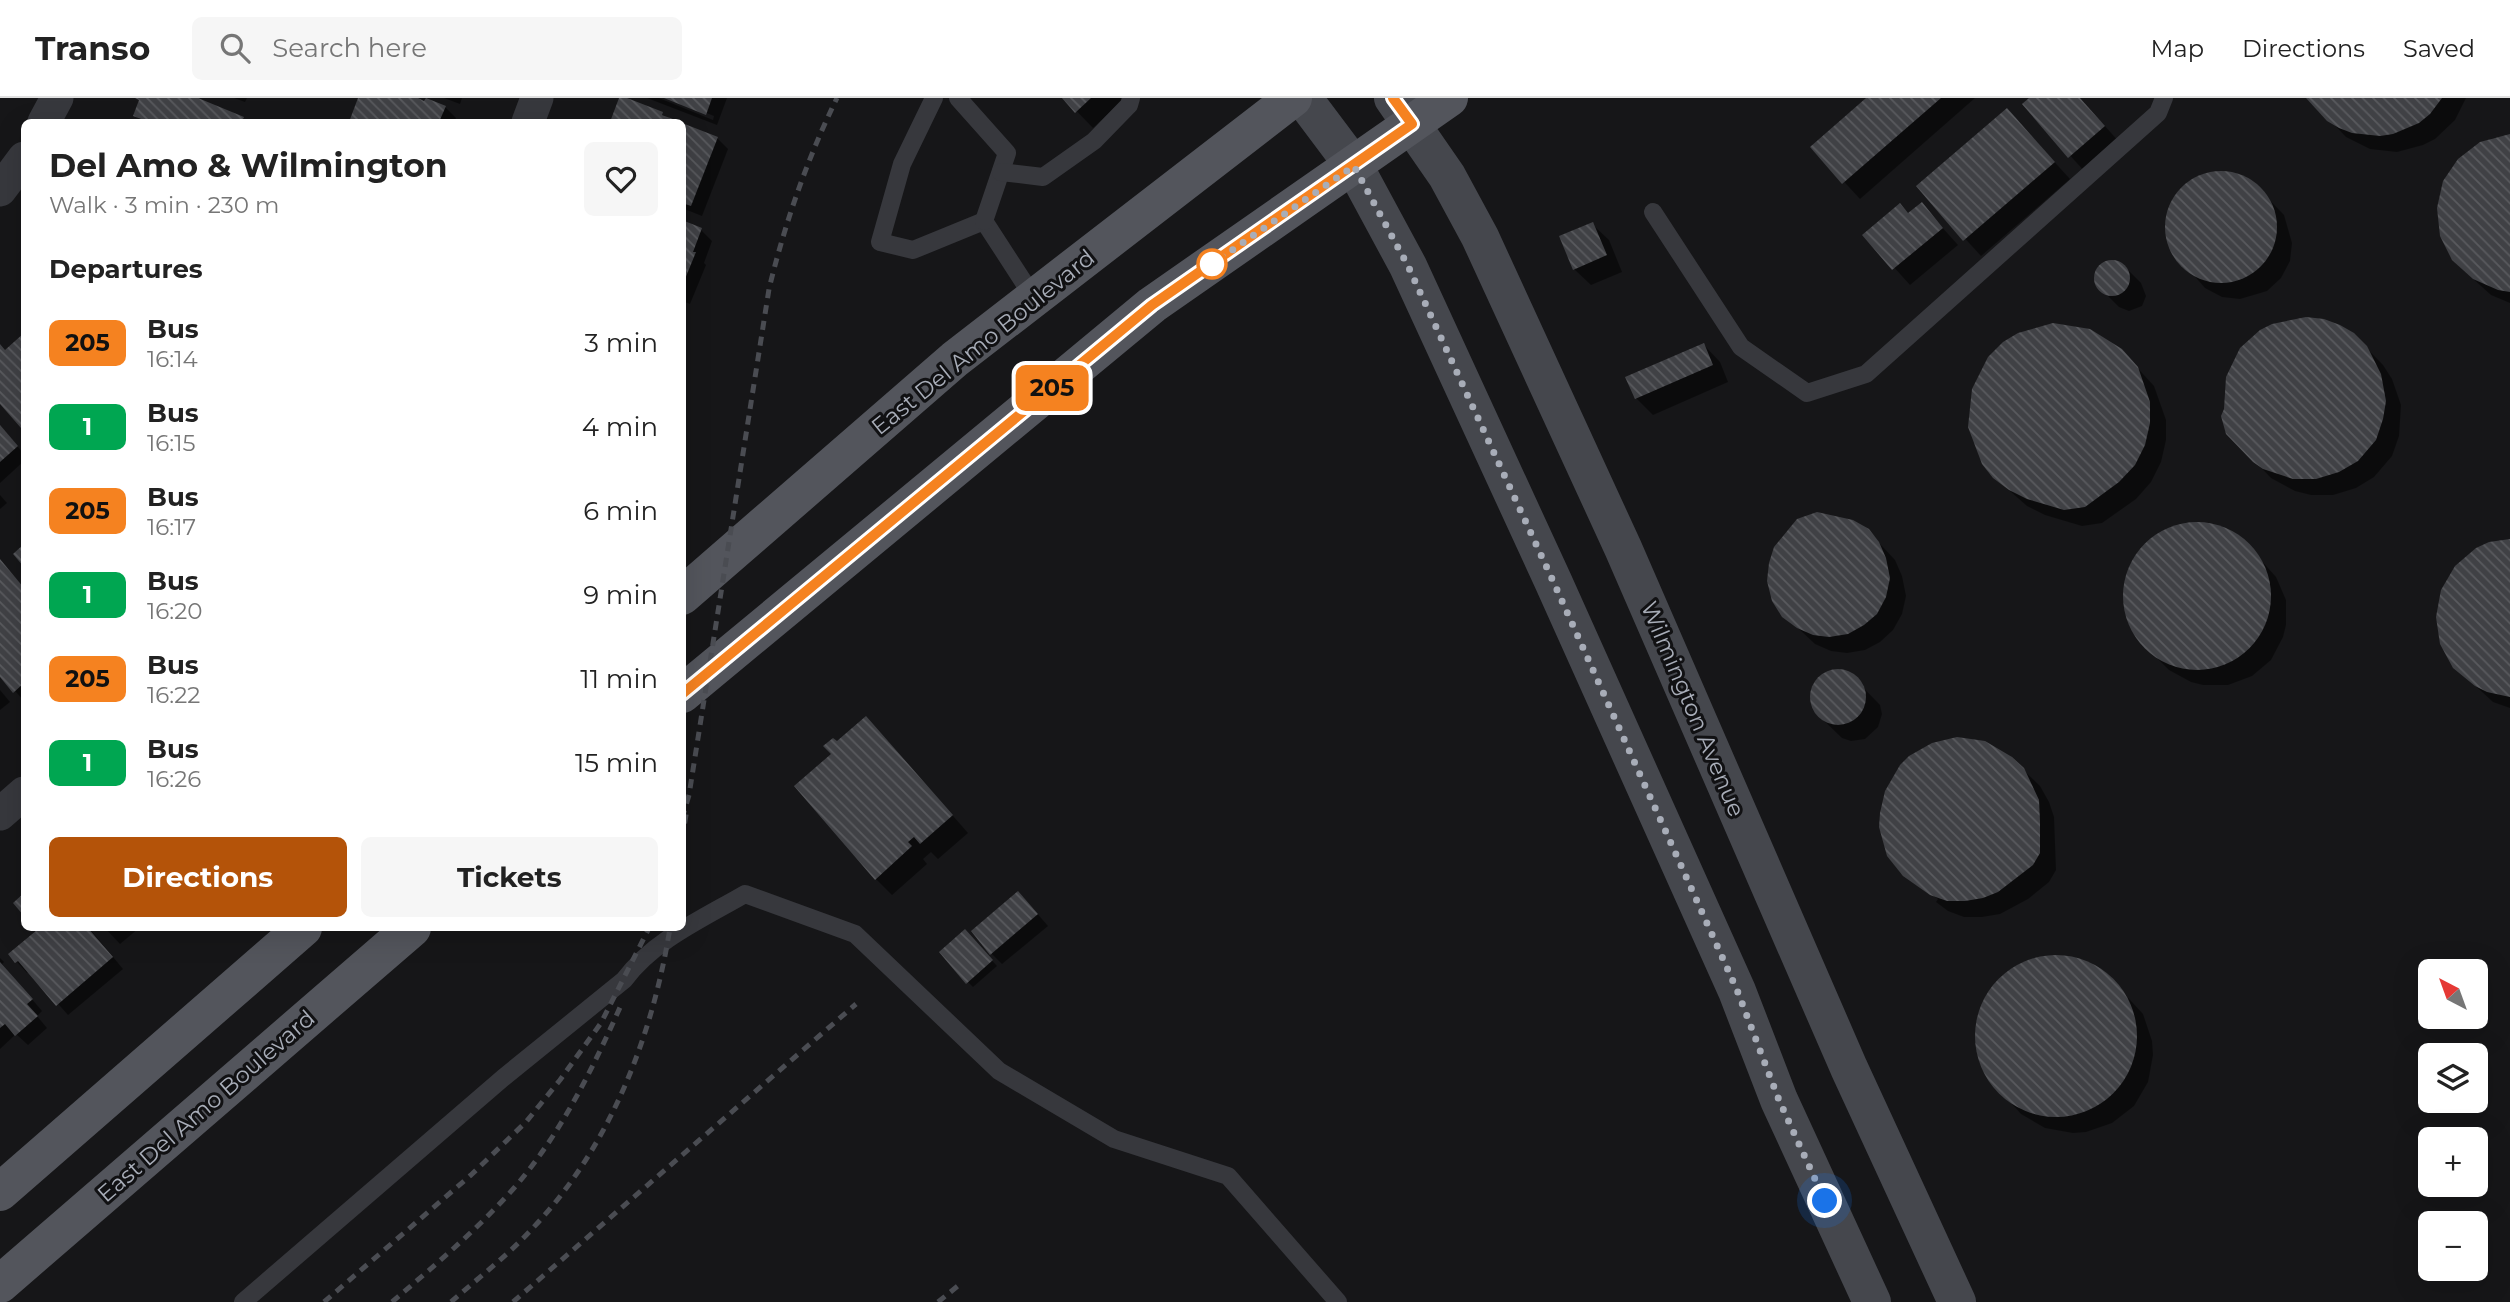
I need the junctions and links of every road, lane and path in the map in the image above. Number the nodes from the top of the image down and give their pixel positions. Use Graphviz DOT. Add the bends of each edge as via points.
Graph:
graph roads {
  1 [pos="57,98"];
  2 [pos="537,98"];
  3 [pos="934,98"];
  4 [pos="958,98"];
  5 [pos="1131,98"];
  6 [pos="1293,98"];
  7 [pos="1303,98"];
  8 [pos="1449,98"];
  9 [pos="2164,98"];
  10 [pos="1403,111"];
  11 [pos="46,119"];
  12 [pos="529,119"];
  13 [pos="21,162"];
  14 [pos="1354,166"];
  15 [pos="1001,172"];
  16 [pos="0,190"];
  17 [pos="1653,212"];
  18 [pos="984,221"];
  19 [pos="1034,298"];
  20 [pos="686,593"];
  21 [pos="686,691"];
  22 [pos="21,796"];
  23 [pos="0,814"];
  24 [pos="686,928"];
  25 [pos="300,931"];
  26 [pos="409,931"];
  27 [pos="680,931"];
  28 [pos="0,1192"];
  29 [pos="0,1284"];
  30 [pos="243,1302"];
  31 [pos="1338,1302"];
  32 [pos="1872,1302"];
  33 [pos="1957,1302"];
  1 -- 11 [label="street"];
  2 -- 12 [label="street"];
  3 -- 18 [label="lane" via="902,164 880,242 913,250"];
  4 -- 15 [label="lane" via="1007,153"];
  5 -- 15 [label="lane" via="1094,141 1043,177"];
  6 -- 19 [label="main road, East Del Amo Boulevard"];
  7 -- 14 [label="main road"];
  8 -- 10 [label="main road"];
  9 -- 17 [label="lane" via="2158,113 1866,374 1807,393 1741,347"];
  10 -- 14 [label="main road"];
  10 -- 33 [label="main road, Wilmington Avenue" via="1447,176 1480,237 1612,523 1849,1068"];
  13 -- 16 [label="street"];
  14 -- 21 [label="main road" via="1152,305"];
  14 -- 32 [label="main road" via="1408,266 1553,581"];
  15 -- 18 [label="lane"];
  18 -- 19 [label="lane"];
  19 -- 20 [label="main road, East Del Amo Boulevard" via="955,359"];
  22 -- 23 [label="street"];
  24 -- 31 [label="lane" via="745,894 855,934 999,1071 1114,1139 1228,1175"];
  25 -- 28 [label="main road"];
  26 -- 29 [label="main road, East Del Amo Boulevard"];
  27 -- 30 [label="lane" via="638,961 624,981 503,1078"];
}
